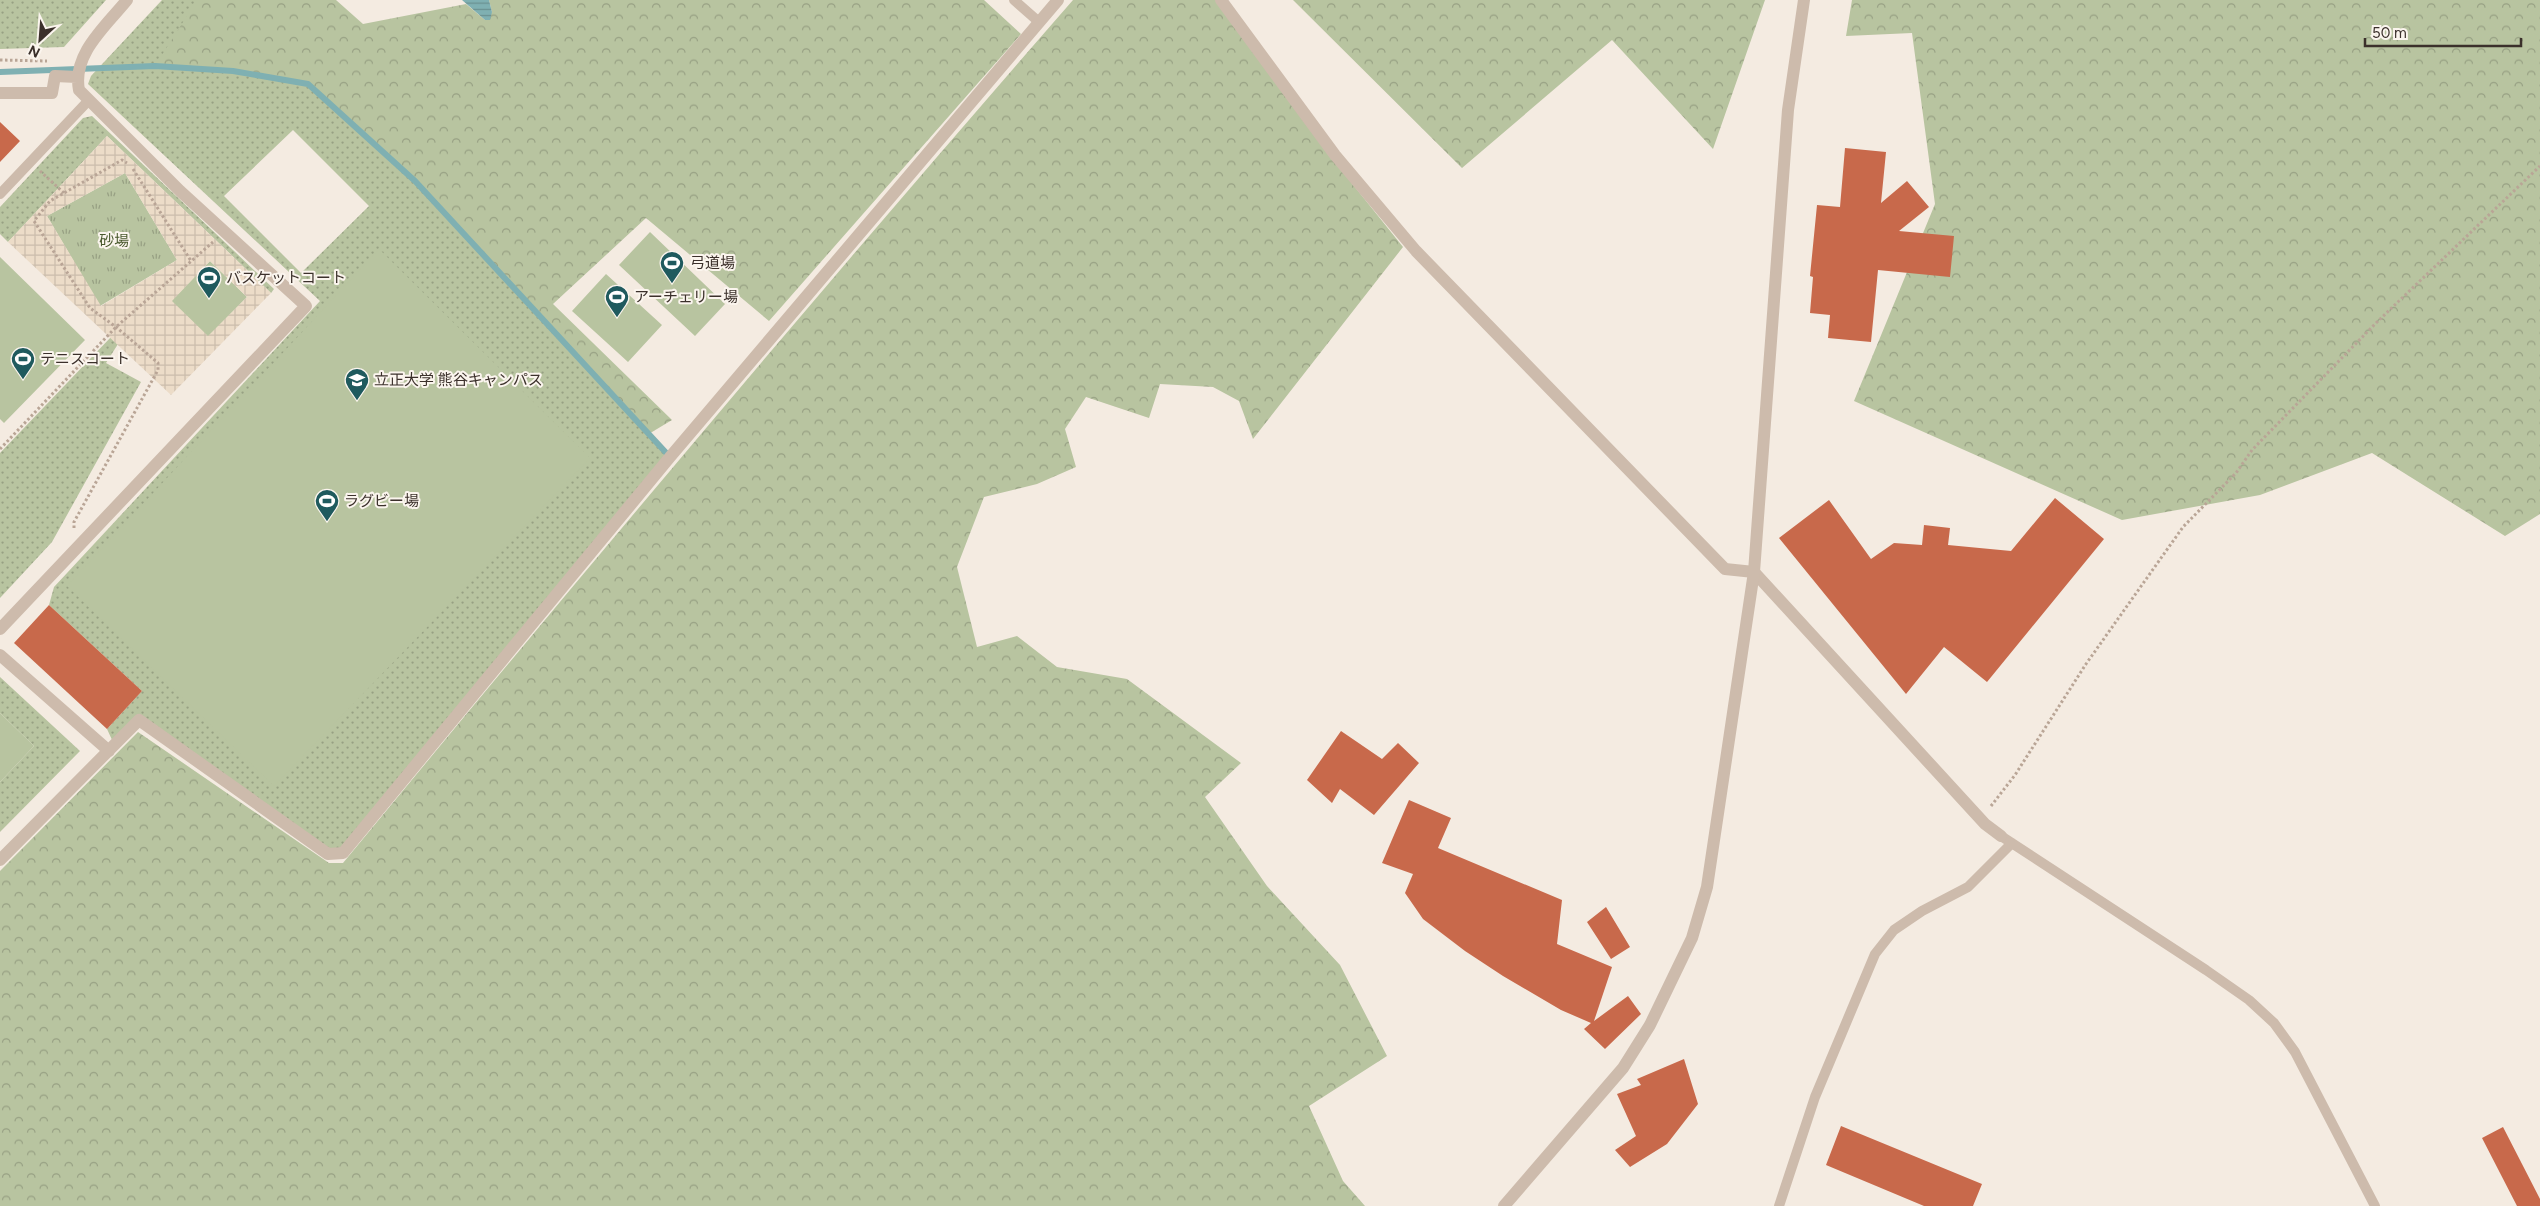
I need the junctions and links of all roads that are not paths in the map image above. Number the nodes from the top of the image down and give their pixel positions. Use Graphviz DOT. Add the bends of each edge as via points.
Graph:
graph roads {
  1 [pos="127,0"];
  2 [pos="1014,0"];
  3 [pos="1058,0"];
  4 [pos="1221,0"];
  5 [pos="1804,0"];
  6 [pos="1039,22"];
  7 [pos="77,77"];
  8 [pos="0,93"];
  9 [pos="89,100"];
  10 [pos="0,194"];
  11 [pos="1754,572"];
  12 [pos="0,629"];
  13 [pos="0,655"];
  14 [pos="110,751"];
  15 [pos="2001,836"];
  16 [pos="2012,843"];
  17 [pos="0,860"];
  18 [pos="1504,1206"];
  19 [pos="1779,1206"];
  20 [pos="2375,1206"];
  1 -- 7 [label="street" via="88,48 80,61"];
  2 -- 6 [label="lane"];
  3 -- 6 [label="street"];
  4 -- 11 [label="street" via="1335,155 1416,251 1726,569"];
  5 -- 11 [label="street" via="1788,110"];
  6 -- 14 [label="street" via="670,457 342,853 328,854 139,720"];
  7 -- 8 [label="street" via="55,76 52,93"];
  7 -- 9 [label="street" via="79,90"];
  9 -- 10 [label="lane"];
  9 -- 12 [label="street" via="180,191 306,306"];
  11 -- 15 [label="street" via="1982,820"];
  11 -- 18 [label="street" via="1707,887 1692,938 1650,1025 1623,1068"];
  13 -- 14 [label="street"];
  14 -- 17 [label="street"];
  15 -- 16 [label="lane"];
  16 -- 19 [label="lane" via="1968,887 1894,930 1875,954 1815,1097"];
  16 -- 20 [label="lane" via="2206,970 2249,1000 2274,1023 2295,1052"];
}
